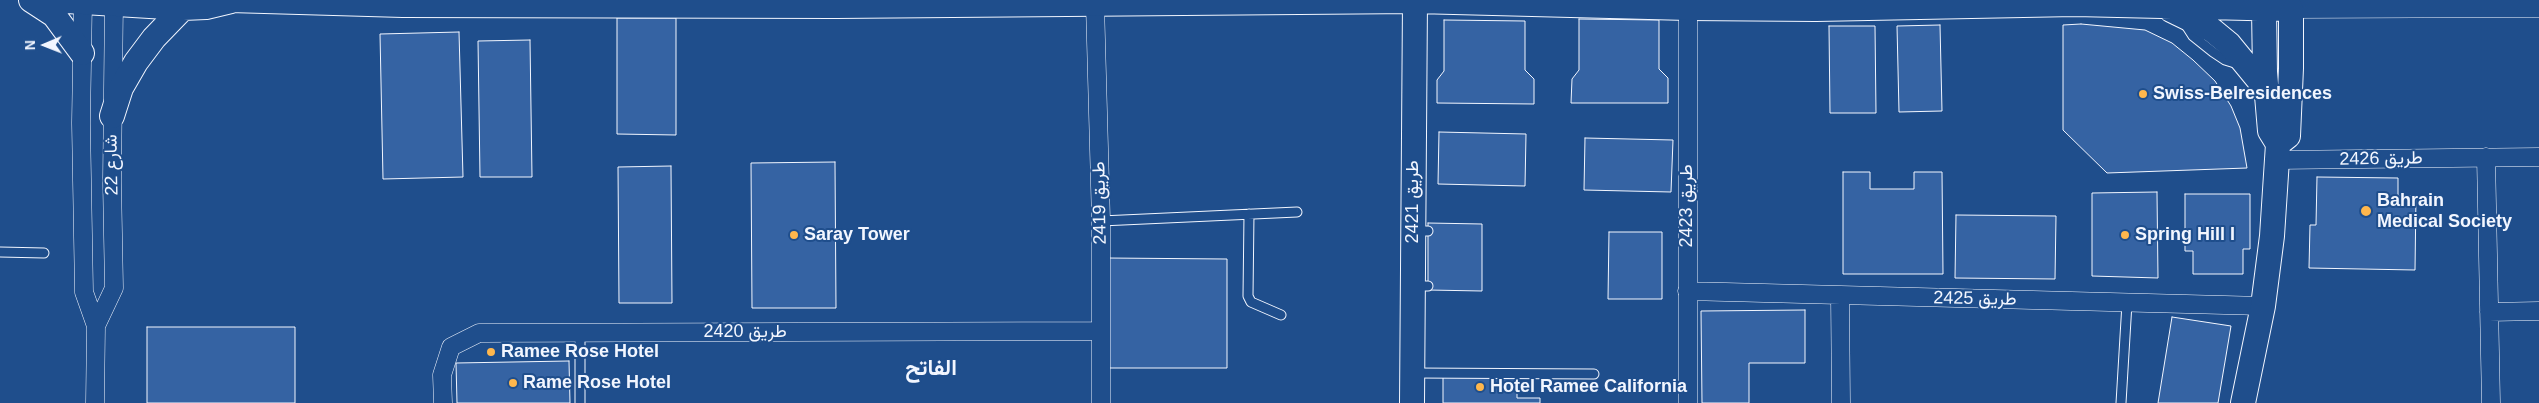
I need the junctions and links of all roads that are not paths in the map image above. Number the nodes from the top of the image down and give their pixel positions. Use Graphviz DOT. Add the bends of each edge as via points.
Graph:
graph roads {
  1 [pos="31,0"];
  2 [pos="50,0"];
  3 [pos="231,0"];
  4 [pos="1415,1"];
  5 [pos="83,2"];
  6 [pos="322,2"];
  7 [pos="403,2"];
  8 [pos="2076,2"];
  9 [pos="114,3"];
  10 [pos="836,3"];
  11 [pos="1966,3"];
  12 [pos="1095,4"];
  13 [pos="1816,4"];
  14 [pos="183,8"];
  15 [pos="1688,8"];
  16 [pos="2539,8"];
  17 [pos="2291,9"];
  18 [pos="2264,10"];
  19 [pos="2173,11"];
  20 [pos="82,52"];
  21 [pos="2267,99"];
  22 [pos="112,116"];
  23 [pos="2277,152"];
  24 [pos="2486,157"];
  25 [pos="2539,157"];
  26 [pos="1297,212"];
  27 [pos="1249,214"];
  28 [pos="1101,221"];
  29 [pos="0,252"];
  30 [pos="44,253"];
  31 [pos="1687,291"];
  32 [pos="1840,296"];
  33 [pos="2127,303"];
  34 [pos="2262,306"];
  35 [pos="2489,312"];
  36 [pos="2539,312"];
  37 [pos="1281,315"];
  38 [pos="96,326"];
  39 [pos="1100,331"];
  40 [pos="580,333"];
  41 [pos="1412,374"];
  42 [pos="1594,374"];
  43 [pos="95,403"];
  44 [pos="443,403"];
  45 [pos="580,403"];
  46 [pos="1101,403"];
  47 [pos="1412,403"];
  48 [pos="1688,403"];
  49 [pos="1841,403"];
  50 [pos="2121,403"];
  51 [pos="2243,403"];
  52 [pos="2491,403"];
  1 -- 20 [label="street" via="54,15"];
  2 -- 5 [label="street"];
  3 -- 6 [label="street"];
  3 -- 14 [label="street" via="206,7"];
  4 -- 12 [label="street"];
  4 -- 15 [label="street"];
  4 -- 41 [label="street, طريق 2421" via="1421,231"];
  5 -- 9 [label="street"];
  5 -- 20 [label="street, شارع 22"];
  6 -- 7 [label="street"];
  7 -- 10 [label="street"];
  8 -- 11 [label="street"];
  8 -- 19 [label="street"];
  9 -- 14 [label="street"];
  9 -- 22 [label="street, شارع 22"];
  10 -- 12 [label="street"];
  11 -- 13 [label="street"];
  12 -- 28 [label="street, طريق 2419"];
  13 -- 15 [label="street"];
  14 -- 22 [label="street" via="136,62 121,88"];
  15 -- 31 [label="street, طريق 2423"];
  16 -- 17 [label="street"];
  17 -- 18 [label="street"];
  17 -- 23 [label="street" via="2288,136"];
  18 -- 19 [label="street"];
  18 -- 21 [label="street"];
  19 -- 21 [label="street" via="2212,30 2229,44 2260,82"];
  20 -- 38 [label="street, شارع 22" via="84,292"];
  21 -- 23 [label="street" via="2270,130"];
  22 -- 38 [label="street, شارع 22" via="114,288"];
  23 -- 24 [label="street, طريق 2426"];
  23 -- 34 [label="street" via="2272,236"];
  24 -- 25 [label="street, طريق 2426"];
  24 -- 35 [label="street"];
  26 -- 27 [label="lane"];
  27 -- 28 [label="lane"];
  27 -- 37 [label="lane" via="1248,296 1250,302"];
  28 -- 39 [label="street, طريق 2419" via="1104,279"];
  29 -- 30 [label="lane"];
  31 -- 32 [label="street, طريق 2425"];
  31 -- 48 [label="street, طريق 2423"];
  32 -- 33 [label="street, طريق 2425"];
  32 -- 49 [label="street"];
  33 -- 34 [label="street, طريق 2425"];
  33 -- 50 [label="lane"];
  34 -- 51 [label="street"];
  35 -- 36 [label="street"];
  35 -- 52 [label="street"];
  38 -- 43 [label="street, شارع 22"];
  39 -- 40 [label="street, طريق 2420"];
  39 -- 46 [label="street, طريق 2419" via="1104,351"];
  40 -- 44 [label="street, طريق 2420" via="479,333 450,347 442,375"];
  40 -- 45 [label="lane"];
  41 -- 42 [label="lane"];
  41 -- 47 [label="street, طريق 2421"];
}
